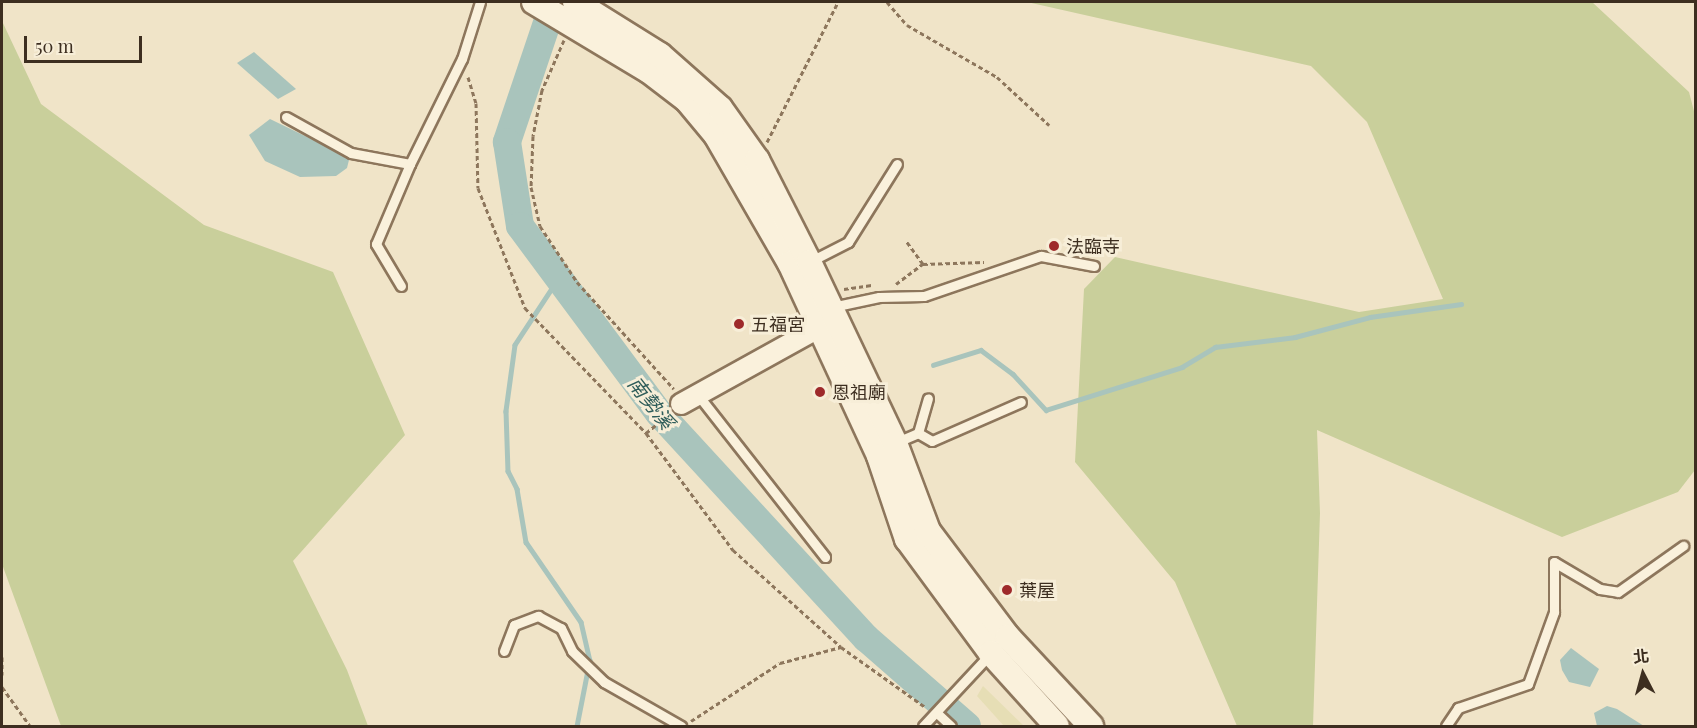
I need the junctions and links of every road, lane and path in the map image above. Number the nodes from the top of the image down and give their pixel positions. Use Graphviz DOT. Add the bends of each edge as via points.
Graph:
graph roads {
  1 [pos="480,2"];
  2 [pos="534,2"];
  3 [pos="838,2"];
  4 [pos="887,2"];
  5 [pos="574,12"];
  6 [pos="462,59"];
  7 [pos="286,117"];
  8 [pos="1049,126"];
  9 [pos="410,164"];
  10 [pos="897,164"];
  11 [pos="748,166"];
  12 [pos="906,241"];
  13 [pos="810,262"];
  14 [pos="923,264"];
  15 [pos="1094,266"];
  16 [pos="1005,267"];
  17 [pos="401,286"];
  18 [pos="825,317"];
  19 [pos="928,398"];
  20 [pos="689,400"];
  21 [pos="1022,402"];
  22 [pos="646,433"];
  23 [pos="918,433"];
  24 [pos="887,449"];
  25 [pos="1683,546"];
  26 [pos="825,557"];
  27 [pos="841,647"];
  28 [pos="504,651"];
  29 [pos="994,651"];
  30 [pos="2,657"];
  31 [pos="2,675"];
  32 [pos="2,687"];
  33 [pos="937,713"];
  34 [pos="30,726"];
  35 [pos="681,726"];
  36 [pos="923,726"];
  37 [pos="951,726"];
  38 [pos="1057,726"];
  39 [pos="1091,726"];
  40 [pos="1446,726"];
  1 -- 6 [label="lane"];
  2 -- 5 [label="street"];
  3 -- 11 [label="path"];
  4 -- 8 [label="path" via="907,25 998,77"];
  5 -- 11 [label="street" via="693,81"];
  5 -- 20 [label="path" via="542,90 533,136 531,187 540,226 577,282"];
  6 -- 9 [label="lane"];
  6 -- 22 [label="path" via="476,103 478,188 525,308"];
  7 -- 9 [label="lane" via="351,153"];
  9 -- 17 [label="lane" via="376,244"];
  10 -- 13 [label="lane" via="848,242"];
  11 -- 13 [label="street"];
  11 -- 18 [label="street"];
  12 -- 14 [label="path"];
  13 -- 18 [label="street"];
  14 -- 16 [label="path" via="977,260"];
  14 -- 18 [label="path" via="895,284 848,285"];
  15 -- 16 [label="lane" via="1041,256"];
  16 -- 18 [label="lane" via="924,296 879,297"];
  18 -- 20 [label="street"];
  18 -- 24 [label="street"];
  19 -- 23 [label="lane"];
  20 -- 22 [label="path"];
  20 -- 26 [label="lane"];
  21 -- 23 [label="lane" via="932,441"];
  22 -- 27 [label="path" via="734,550"];
  23 -- 24 [label="lane"];
  24 -- 29 [label="street" via="927,531"];
  25 -- 40 [label="lane" via="1618,592 1600,589 1554,562 1554,612 1528,684 1458,708"];
  27 -- 33 [label="path"];
  27 -- 35 [label="path" via="780,663"];
  28 -- 35 [label="lane" via="514,625 538,616 561,628 572,651 604,682"];
  29 -- 33 [label="lane"];
  29 -- 38 [label="street"];
  29 -- 39 [label="street"];
  30 -- 31 [label="path"];
  32 -- 34 [label="path"];
  33 -- 36 [label="lane"];
  33 -- 37 [label="lane"];
}
